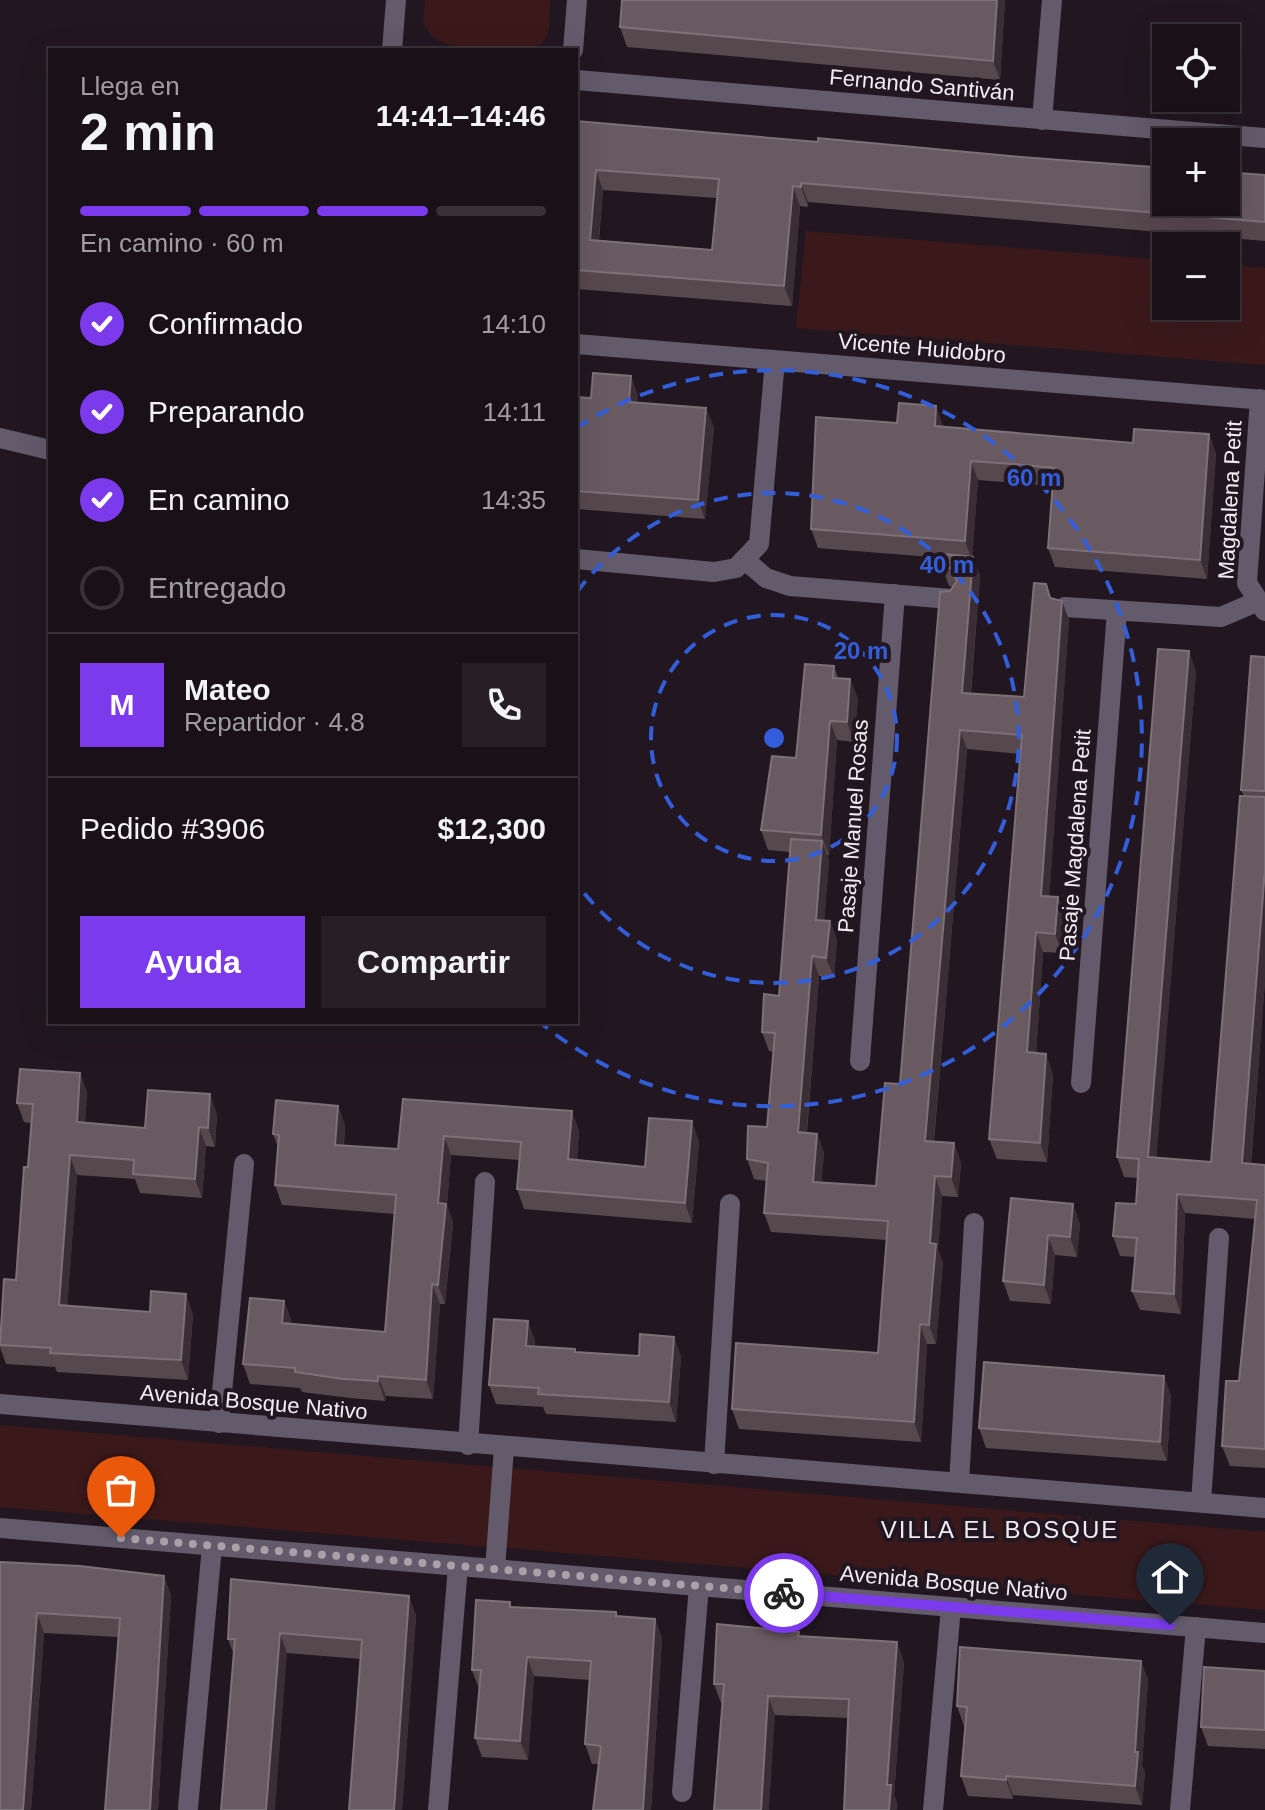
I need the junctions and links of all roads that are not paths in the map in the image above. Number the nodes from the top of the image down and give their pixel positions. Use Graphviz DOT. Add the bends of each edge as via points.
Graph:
graph roads {
  1 [pos="396,0"];
  2 [pos="577,0"];
  3 [pos="1052,0"];
  4 [pos="392,48"];
  5 [pos="573,48"];
  6 [pos="578,80"];
  7 [pos="1042,120"];
  8 [pos="1265,138"];
  9 [pos="578,344"];
  10 [pos="775,360"];
  11 [pos="1262,399"];
  12 [pos="0,438"];
  13 [pos="48,450"];
  14 [pos="578,559"];
  15 [pos="746,561"];
  16 [pos="895,594"];
  17 [pos="951,599"];
  18 [pos="1260,606"];
  19 [pos="1065,607"];
  20 [pos="1117,611"];
  21 [pos="860,1061"];
  22 [pos="1081,1083"];
  23 [pos="244,1164"];
  24 [pos="485,1182"];
  25 [pos="730,1204"];
  26 [pos="974,1223"];
  27 [pos="1219,1238"];
  28 [pos="0,1404"];
  29 [pos="219,1423"];
  30 [pos="468,1445"];
  31 [pos="504,1448"];
  32 [pos="714,1464"];
  33 [pos="959,1483"];
  34 [pos="1201,1502"];
  35 [pos="1265,1508"];
  36 [pos="0,1528"];
  37 [pos="212,1546"];
  38 [pos="458,1566"];
  39 [pos="495,1569"];
  40 [pos="699,1586"];
  41 [pos="951,1607"];
  42 [pos="1196,1627"];
  43 [pos="1265,1633"];
  44 [pos="682,1792"];
  45 [pos="188,1808"];
  46 [pos="438,1810"];
  47 [pos="933,1810"];
  48 [pos="1180,1810"];
  1 -- 4 [label="street"];
  2 -- 5 [label="street"];
  3 -- 7 [label="street"];
  6 -- 7 [label="street, Fernando Santiván"];
  7 -- 8 [label="street, Fernando Santiván"];
  9 -- 10 [label="street, Vicente Huidobro"];
  10 -- 11 [label="street, Vicente Huidobro"];
  10 -- 15 [label="street" via="762,534"];
  11 -- 18 [label="street, Magdalena Petit" via="1247,572"];
  12 -- 13 [label="street"];
  14 -- 15 [label="street" via="714,572"];
  15 -- 16 [label="street" via="766,578 790,586"];
  16 -- 17 [label="street"];
  16 -- 21 [label="street, Pasaje Manuel Rosas"];
  18 -- 20 [label="street" via="1221,617"];
  19 -- 20 [label="street"];
  20 -- 22 [label="street, Pasaje Magdalena Petit"];
  23 -- 29 [label="street"];
  24 -- 30 [label="street"];
  25 -- 32 [label="street"];
  26 -- 33 [label="street"];
  27 -- 34 [label="street"];
  28 -- 29 [label="street, Avenida Bosque Nativo"];
  29 -- 30 [label="street, Avenida Bosque Nativo"];
  30 -- 31 [label="street, Avenida Bosque Nativo"];
  31 -- 32 [label="street, Avenida Bosque Nativo"];
  31 -- 39 [label="street"];
  32 -- 33 [label="street, Avenida Bosque Nativo"];
  33 -- 34 [label="street, Avenida Bosque Nativo"];
  34 -- 35 [label="street, Avenida Bosque Nativo"];
  36 -- 37 [label="street, Avenida Bosque Nativo"];
  37 -- 38 [label="street, Avenida Bosque Nativo"];
  37 -- 45 [label="street"];
  38 -- 39 [label="street, Avenida Bosque Nativo"];
  38 -- 46 [label="street"];
  39 -- 40 [label="street, Avenida Bosque Nativo"];
  40 -- 41 [label="street, Avenida Bosque Nativo"];
  40 -- 44 [label="street"];
  41 -- 42 [label="street, Avenida Bosque Nativo"];
  41 -- 47 [label="street"];
  42 -- 43 [label="street, Avenida Bosque Nativo"];
  42 -- 48 [label="street"];
}
